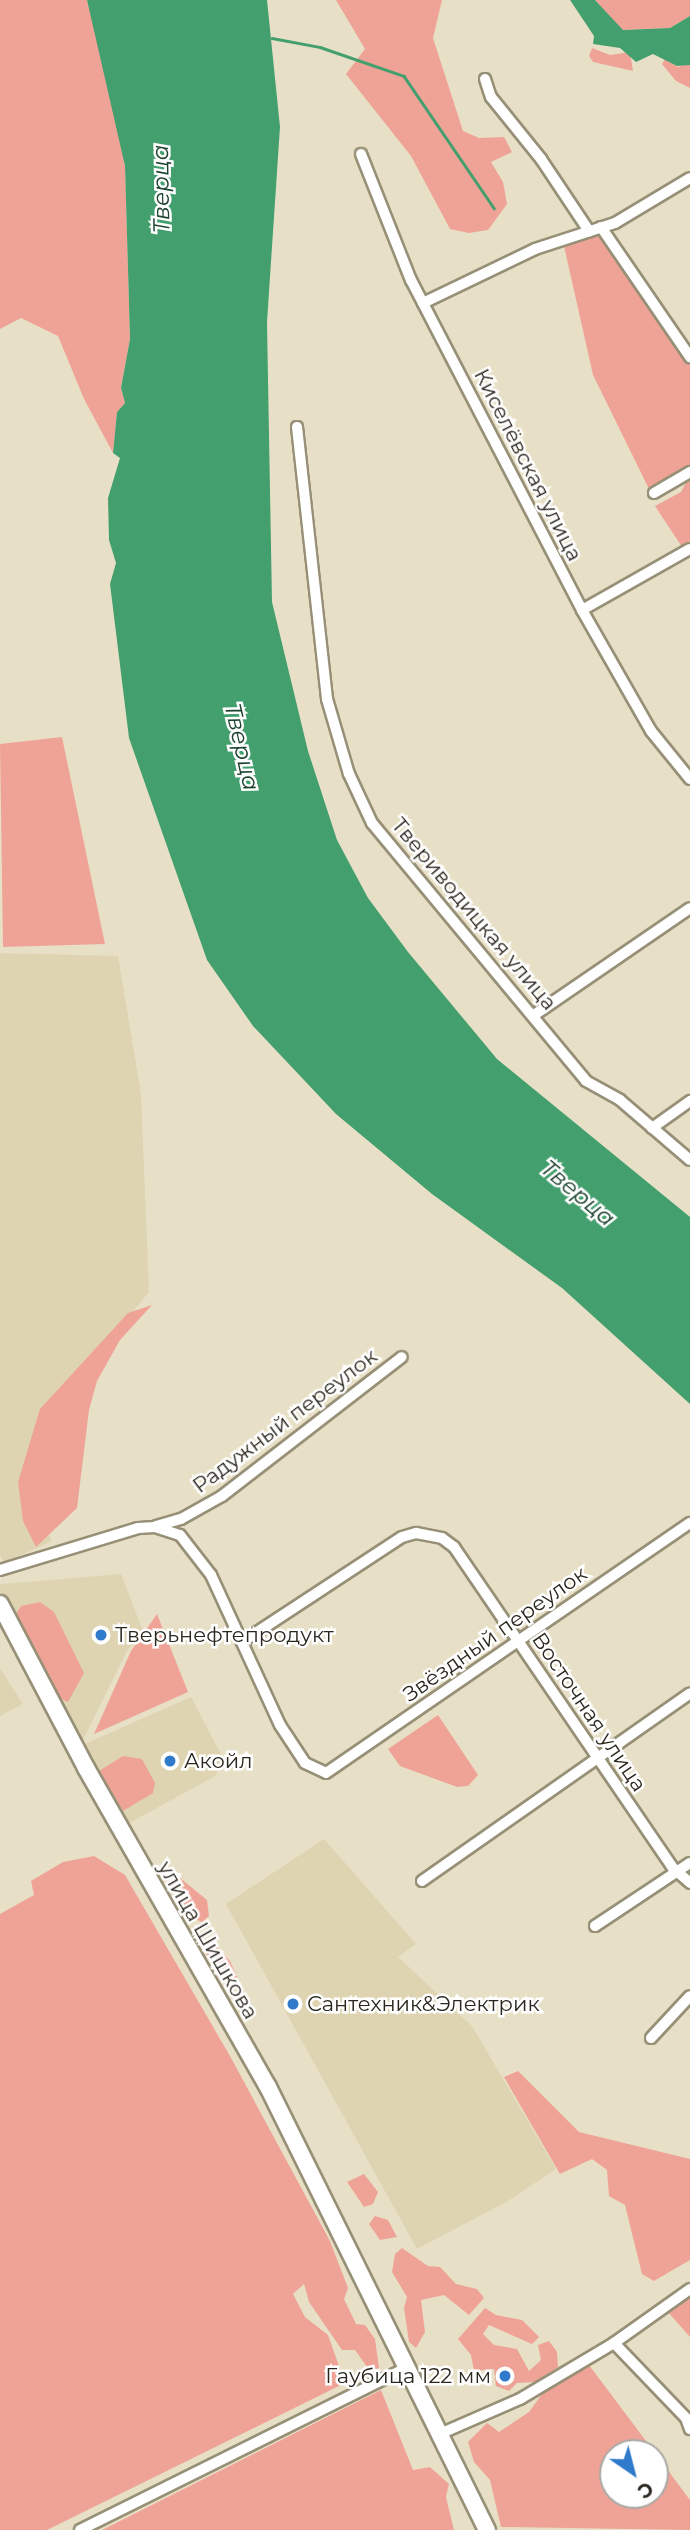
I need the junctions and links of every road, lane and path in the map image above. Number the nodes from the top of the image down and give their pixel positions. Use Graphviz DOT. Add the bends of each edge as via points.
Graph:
graph roads {
  1 [pos="485,79"];
  2 [pos="361,154"];
  3 [pos="690,177"];
  4 [pos="601,227"];
  5 [pos="589,231"];
  6 [pos="423,303"];
  7 [pos="690,357"];
  8 [pos="297,427"];
  9 [pos="690,471"];
  10 [pos="654,493"];
  11 [pos="690,549"];
  12 [pos="582,610"];
  13 [pos="690,779"];
  14 [pos="690,908"];
  15 [pos="534,1015"];
  16 [pos="690,1101"];
  17 [pos="652,1128"];
  18 [pos="690,1160"];
  19 [pos="402,1357"];
  20 [pos="690,1523"];
  21 [pos="150,1527"];
  22 [pos="0,1570"];
  23 [pos="0,1604"];
  24 [pos="242,1642"];
  25 [pos="518,1643"];
  26 [pos="690,1693"];
  27 [pos="595,1757"];
  28 [pos="690,1863"];
  29 [pos="676,1872"];
  30 [pos="422,1881"];
  31 [pos="690,1883"];
  32 [pos="595,1926"];
  33 [pos="690,1996"];
  34 [pos="651,2038"];
  35 [pos="690,2289"];
  36 [pos="614,2343"];
  37 [pos="409,2367"];
  38 [pos="690,2429"];
  39 [pos="442,2433"];
  40 [pos="80,2530"];
  41 [pos="487,2530"];
  1 -- 5 [label="street" via="491,97 541,159"];
  2 -- 6 [label="street, Киселёвская улица"];
  3 -- 4 [label="street"];
  4 -- 5 [label="street"];
  4 -- 7 [label="street"];
  5 -- 6 [label="street" via="535,249"];
  6 -- 12 [label="street, Киселёвская улица"];
  8 -- 15 [label="street, Твериводицкая улица" via="327,699 349,774 386,843"];
  9 -- 10 [label="street"];
  11 -- 12 [label="street"];
  12 -- 13 [label="street, Киселёвская улица" via="651,731"];
  14 -- 15 [label="street"];
  15 -- 17 [label="street, Твериводицкая улица" via="586,1081 620,1100"];
  16 -- 17 [label="street"];
  17 -- 18 [label="street, Твериводицкая улица"];
  19 -- 21 [label="street, Радужный переулок" via="222,1496 181,1519"];
  20 -- 25 [label="street, Звёздный переулок"];
  21 -- 22 [label="street, Радужный переулок" via="105,1534"];
  21 -- 24 [label="street" via="180,1535 193,1548"];
  23 -- 37 [label="main road, улица Шишкова" via="86,1768 268,2087"];
  24 -- 25 [label="street, Восточная улица" via="402,1538 428,1534 454,1547"];
  24 -- 25 [label="street, Звёздный переулок" via="280,1725 305,1763 322,1773 331,1772"];
  25 -- 27 [label="street, Восточная улица"];
  26 -- 27 [label="street"];
  27 -- 29 [label="street, Восточная улица"];
  27 -- 30 [label="street"];
  28 -- 29 [label="street"];
  29 -- 31 [label="street, Восточная улица"];
  29 -- 32 [label="street"];
  33 -- 34 [label="street"];
  35 -- 36 [label="street"];
  36 -- 38 [label="street" via="686,2418"];
  36 -- 39 [label="street" via="520,2399"];
  37 -- 39 [label="main road, улица Шишкова"];
  37 -- 40 [label="street"];
  39 -- 41 [label="main road, улица Шишкова"];
}
